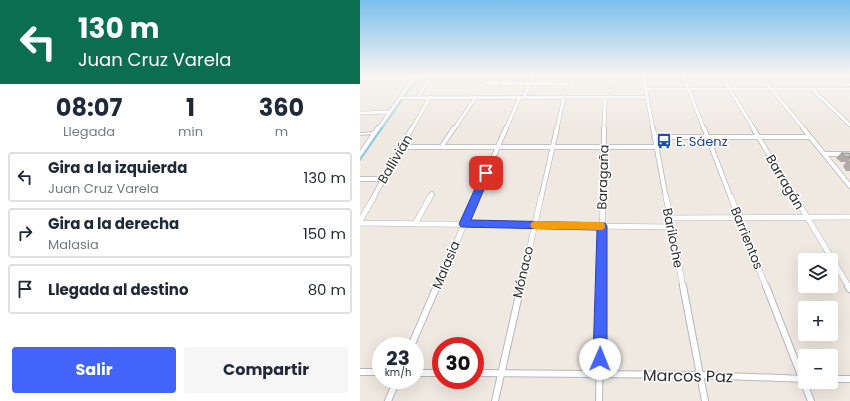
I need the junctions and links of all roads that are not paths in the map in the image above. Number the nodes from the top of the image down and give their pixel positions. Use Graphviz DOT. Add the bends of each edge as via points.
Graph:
graph roads {
  1 [pos="403,94"];
  2 [pos="420,94"];
  3 [pos="524,94"];
  4 [pos="609,94"];
  5 [pos="647,94"];
  6 [pos="690,94"];
  7 [pos="732,94"];
  8 [pos="774,94"];
  9 [pos="817,94"];
  10 [pos="418,97"];
  11 [pos="430,97"];
  12 [pos="476,97"];
  13 [pos="522,97"];
  14 [pos="564,97"];
  15 [pos="608,97"];
  16 [pos="647,97"];
  17 [pos="400,98"];
  18 [pos="390,112"];
  19 [pos="360,113"];
  20 [pos="850,125"];
  21 [pos="375,133"];
  22 [pos="360,134"];
  23 [pos="654,137"];
  24 [pos="706,137"];
  25 [pos="758,137"];
  26 [pos="810,137"];
  27 [pos="442,146"];
  28 [pos="402,147"];
  29 [pos="498,147"];
  30 [pos="552,147"];
  31 [pos="604,147"];
  32 [pos="656,147"];
  33 [pos="360,154"];
  34 [pos="824,154"];
  35 [pos="850,154"];
  36 [pos="360,179"];
  37 [pos="383,179"];
  38 [pos="849,184"];
  39 [pos="432,194"];
  40 [pos="738,217"];
  41 [pos="806,217"];
  42 [pos="670,218"];
  43 [pos="850,218"];
  44 [pos="360,222"];
  45 [pos="415,224"];
  46 [pos="464,224"];
  47 [pos="534,225"];
  48 [pos="602,226"];
  49 [pos="671,227"];
  50 [pos="850,289"];
  51 [pos="415,337"];
  52 [pos="798,364"];
  53 [pos="360,372"];
  54 [pos="372,372"];
  55 [pos="484,373"];
  56 [pos="501,373"];
  57 [pos="600,374"];
  58 [pos="700,375"];
  59 [pos="798,379"];
  60 [pos="838,379"];
  61 [pos="850,379"];
  62 [pos="393,389"];
  63 [pos="807,389"];
  64 [pos="388,401"];
  65 [pos="495,401"];
  66 [pos="599,401"];
  67 [pos="705,401"];
  68 [pos="811,401"];
  1 -- 17 [label="street"];
  2 -- 10 [label="street"];
  3 -- 13 [label="street, Malasia"];
  4 -- 15 [label="lane"];
  5 -- 16 [label="street, Bariloche"];
  6 -- 24 [label="street, Barrientos"];
  7 -- 25 [label="street, Barragán"];
  8 -- 26 [label="street"];
  9 -- 20 [label="street"];
  10 -- 11 [label="street"];
  10 -- 17 [label="street"];
  11 -- 12 [label="street"];
  11 -- 28 [label="street, Ballivián"];
  12 -- 13 [label="street"];
  12 -- 27 [label="street"];
  13 -- 14 [label="street"];
  13 -- 29 [label="street, Malasia"];
  14 -- 15 [label="street"];
  14 -- 30 [label="street, Mónaco"];
  15 -- 16 [label="street"];
  15 -- 31 [label="street, Baragaña"];
  16 -- 23 [label="street, Bariloche"];
  17 -- 18 [label="street"];
  18 -- 19 [label="street"];
  18 -- 21 [label="street"];
  21 -- 22 [label="lane"];
  21 -- 33 [label="street"];
  23 -- 24 [label="street"];
  23 -- 32 [label="street, Bariloche"];
  24 -- 25 [label="street"];
  24 -- 40 [label="street, Barrientos"];
  25 -- 26 [label="street"];
  25 -- 41 [label="street, Barragán"];
  26 -- 34 [label="street"];
  27 -- 28 [label="street"];
  27 -- 29 [label="street"];
  28 -- 37 [label="street, Ballivián"];
  29 -- 30 [label="street"];
  29 -- 46 [label="street, Malasia"];
  30 -- 31 [label="street"];
  30 -- 47 [label="street, Mónaco"];
  31 -- 32 [label="street"];
  31 -- 48 [label="street, Baragaña"];
  32 -- 42 [label="street, Bariloche"];
  34 -- 35 [label="street"];
  34 -- 38 [label="street"];
  36 -- 37 [label="street"];
  37 -- 44 [label="street, Ballivián"];
  39 -- 45 [label="street"];
  40 -- 41 [label="street"];
  40 -- 42 [label="street"];
  40 -- 52 [label="street, Barrientos"];
  41 -- 43 [label="street"];
  41 -- 50 [label="street, Barragán"];
  42 -- 49 [label="street, Bariloche"];
  44 -- 45 [label="street"];
  45 -- 46 [label="street"];
  46 -- 47 [label="street"];
  46 -- 51 [label="street, Malasia"];
  47 -- 48 [label="street"];
  47 -- 56 [label="street, Mónaco"];
  48 -- 49 [label="street"];
  48 -- 57 [label="street, Baragaña"];
  49 -- 58 [label="street, Bariloche"];
  53 -- 54 [label="street"];
  55 -- 56 [label="street, Marcos Paz"];
  56 -- 57 [label="street, Marcos Paz"];
  56 -- 65 [label="street, Mónaco"];
  57 -- 58 [label="street, Marcos Paz"];
  57 -- 66 [label="street, Baragaña"];
  58 -- 59 [label="street, Marcos Paz"];
  58 -- 67 [label="street, Bariloche"];
  60 -- 61 [label="street"];
  62 -- 64 [label="street"];
  63 -- 68 [label="street, Barrientos"];
}
